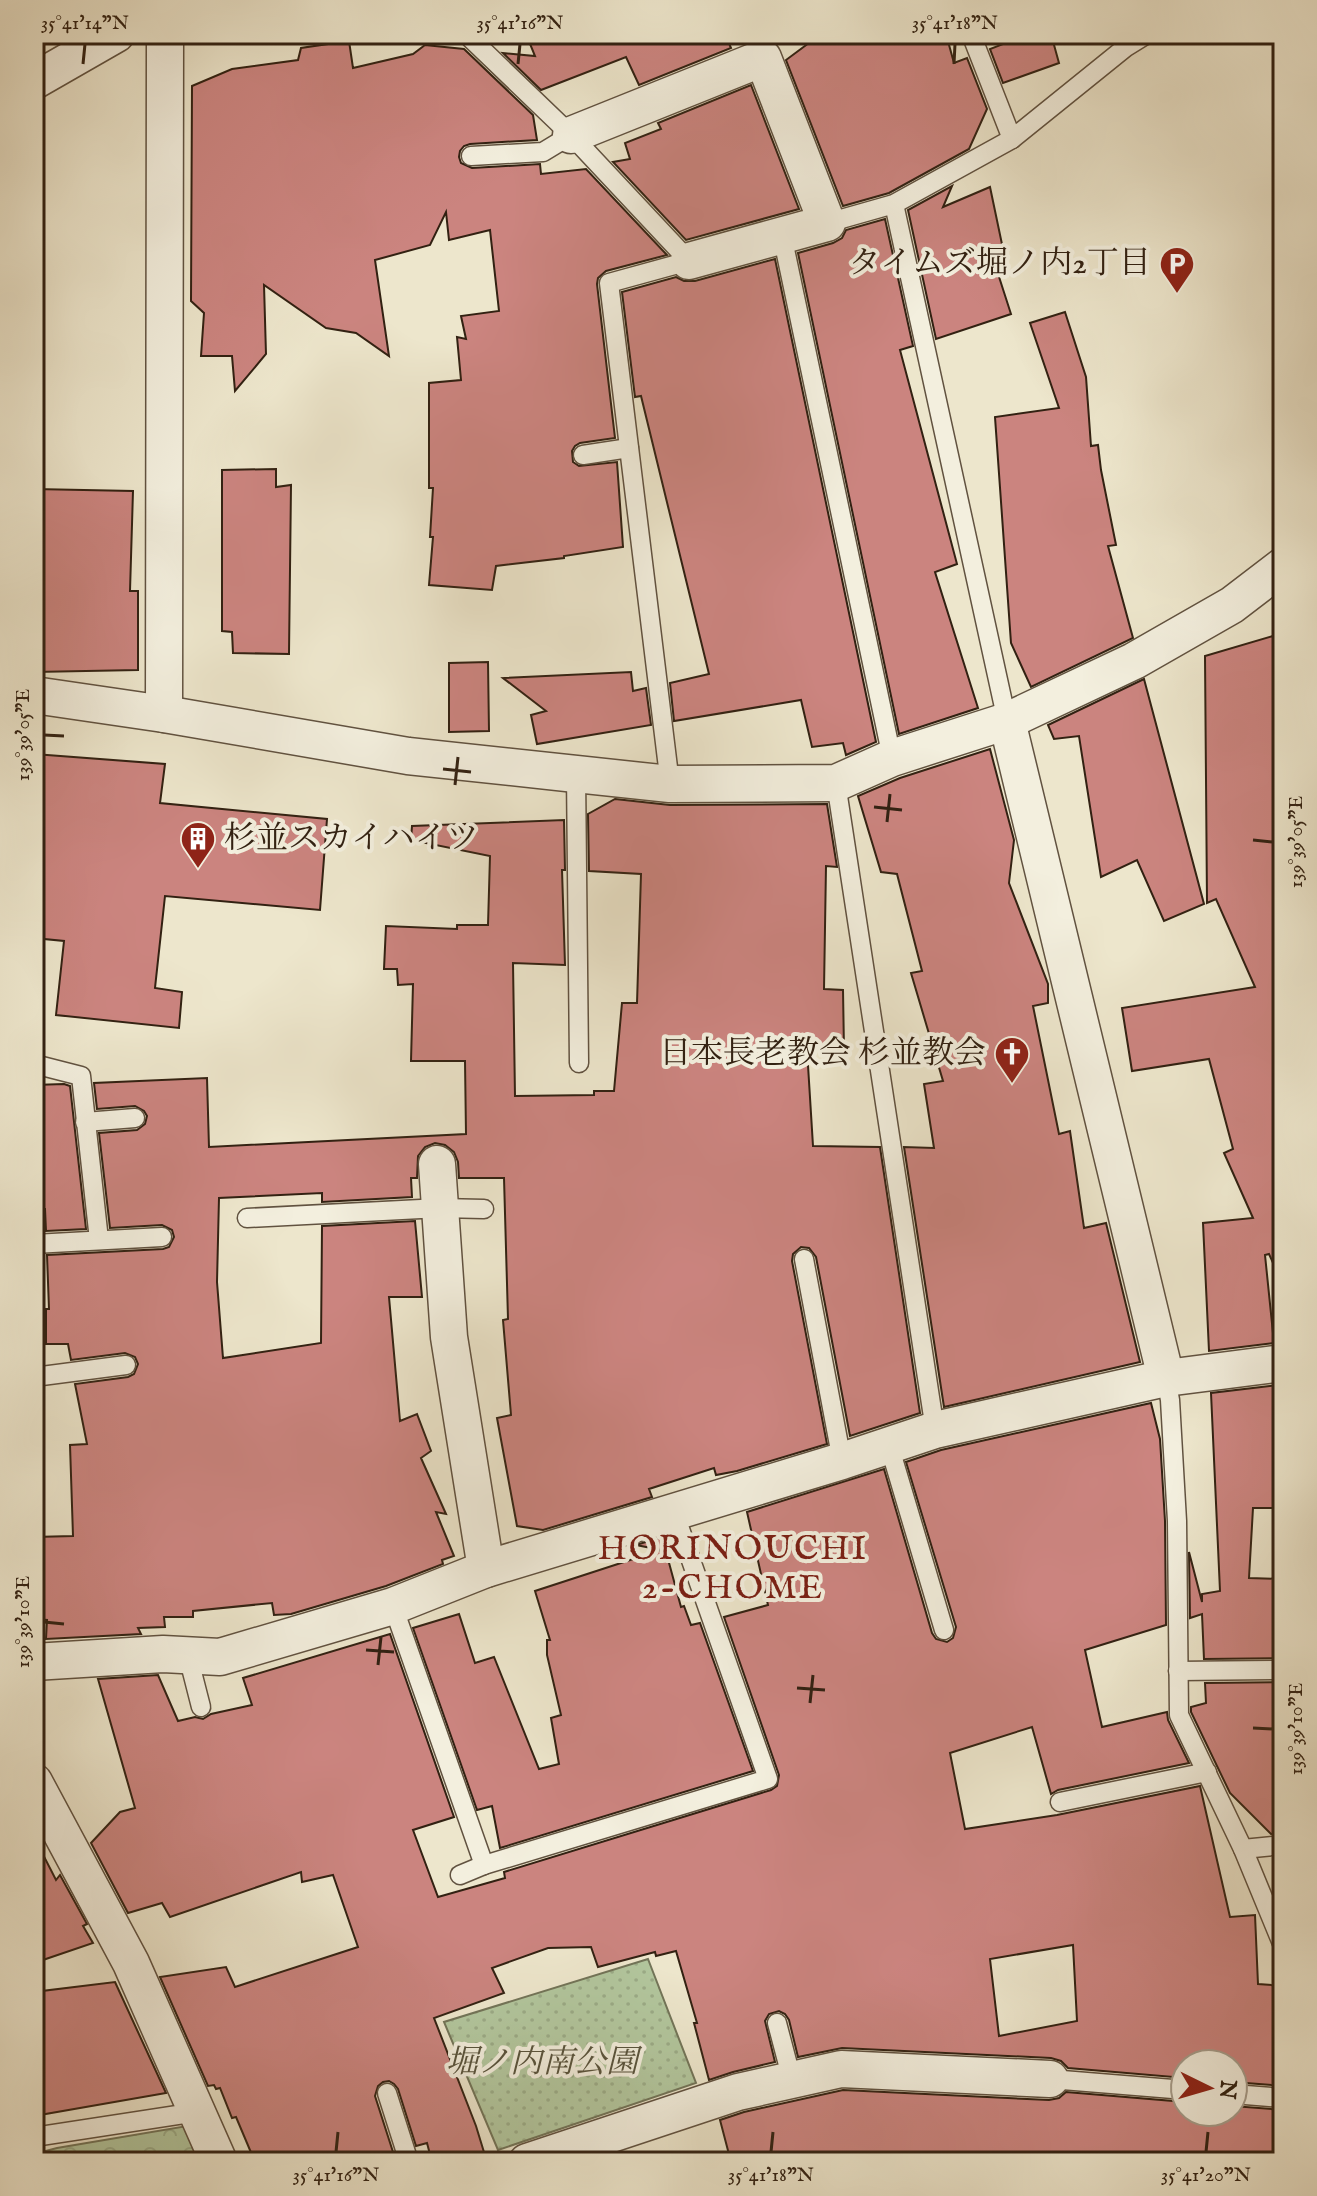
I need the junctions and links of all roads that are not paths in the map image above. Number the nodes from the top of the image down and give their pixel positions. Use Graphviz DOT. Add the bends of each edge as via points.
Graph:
graph roads {
  1 [pos="116,34"];
  2 [pos="165,34"];
  3 [pos="466,34"];
  4 [pos="971,34"];
  5 [pos="1147,34"];
  6 [pos="34,81"];
  7 [pos="571,135"];
  8 [pos="1012,139"];
  9 [pos="471,156"];
  10 [pos="894,204"];
  11 [pos="827,223"];
  12 [pos="782,235"];
  13 [pos="689,261"];
  14 [pos="629,448"];
  15 [pos="583,455"];
  16 [pos="1283,566"];
  17 [pos="34,695"];
  18 [pos="164,714"];
  19 [pos="1007,721"];
  20 [pos="892,758"];
  21 [pos="576,774"];
  22 [pos="836,783"];
  23 [pos="670,784"];
  24 [pos="579,1063"];
  25 [pos="34,1064"];
  26 [pos="135,1118"];
  27 [pos="85,1122"];
  28 [pos="437,1164"];
  29 [pos="440,1208"];
  30 [pos="484,1209"];
  31 [pos="247,1218"];
  32 [pos="162,1237"];
  33 [pos="99,1240"];
  34 [pos="34,1244"];
  35 [pos="804,1259"];
  36 [pos="1283,1363"];
  37 [pos="126,1365"];
  38 [pos="34,1377"];
  39 [pos="1166,1378"];
  40 [pos="935,1430"];
  41 [pos="889,1445"];
  42 [pos="842,1461"];
  43 [pos="674,1512"];
  44 [pos="486,1569"];
  45 [pos="393,1606"];
  46 [pos="944,1630"];
  47 [pos="188,1656"];
  48 [pos="34,1662"];
  49 [pos="1283,1670"];
  50 [pos="1178,1671"];
  51 [pos="201,1707"];
  52 [pos="1207,1772"];
  53 [pos="34,1782"];
  54 [pos="1060,1802"];
  55 [pos="1283,1845"];
  56 [pos="1243,1849"];
  57 [pos="484,1865"];
  58 [pos="460,1875"];
  59 [pos="1283,1946"];
  60 [pos="777,2023"];
  61 [pos="1050,2079"];
  62 [pos="792,2080"];
  63 [pos="1169,2089"];
  64 [pos="387,2093"];
  65 [pos="1249,2095"];
  66 [pos="1283,2098"];
  67 [pos="197,2112"];
  68 [pos="34,2137"];
  69 [pos="219,2162"];
  70 [pos="409,2162"];
  71 [pos="527,2162"];
  1 -- 6 [label="street"];
  2 -- 18 [label="street"];
  3 -- 7 [label="lane"];
  4 -- 8 [label="lane"];
  5 -- 8 [label="lane"];
  7 -- 9 [label="lane" via="543,152"];
  7 -- 11 [label="street" via="763,58"];
  7 -- 13 [label="lane"];
  8 -- 10 [label="lane"];
  10 -- 11 [label="lane"];
  10 -- 19 [label="lane"];
  11 -- 12 [label="street"];
  12 -- 13 [label="street"];
  12 -- 20 [label="lane"];
  13 -- 14 [label="lane" via="609,283"];
  14 -- 15 [label="lane"];
  14 -- 23 [label="lane"];
  16 -- 19 [label="street" via="1232,605 1146,654"];
  17 -- 18 [label="street"];
  18 -- 21 [label="street" via="408,756"];
  19 -- 20 [label="street"];
  19 -- 39 [label="street"];
  20 -- 22 [label="street"];
  21 -- 23 [label="street"];
  21 -- 24 [label="lane"];
  22 -- 23 [label="street"];
  22 -- 40 [label="lane"];
  25 -- 27 [label="lane" via="81,1076"];
  26 -- 27 [label="lane"];
  27 -- 33 [label="lane"];
  28 -- 29 [label="street"];
  29 -- 30 [label="lane"];
  29 -- 31 [label="lane"];
  29 -- 44 [label="street" via="449,1337"];
  32 -- 33 [label="lane"];
  33 -- 34 [label="lane"];
  35 -- 42 [label="lane"];
  36 -- 39 [label="street"];
  37 -- 38 [label="lane"];
  39 -- 40 [label="street"];
  39 -- 50 [label="lane" via="1177,1521"];
  40 -- 41 [label="street"];
  41 -- 42 [label="street"];
  41 -- 46 [label="lane"];
  42 -- 43 [label="street"];
  43 -- 44 [label="street"];
  43 -- 57 [label="lane" via="768,1779"];
  44 -- 45 [label="street"];
  45 -- 47 [label="street" via="220,1657"];
  45 -- 57 [label="lane"];
  47 -- 48 [label="street"];
  47 -- 51 [label="lane"];
  49 -- 50 [label="lane"];
  50 -- 52 [label="lane" via="1179,1715"];
  52 -- 54 [label="lane"];
  52 -- 56 [label="lane"];
  53 -- 67 [label="street" via="131,1963"];
  55 -- 56 [label="lane"];
  56 -- 59 [label="lane"];
  57 -- 58 [label="lane"];
  60 -- 62 [label="lane"];
  61 -- 62 [label="street" via="841,2069"];
  61 -- 63 [label="lane"];
  62 -- 71 [label="street" via="738,2092"];
  64 -- 70 [label="lane"];
  65 -- 66 [label="lane"];
  67 -- 68 [label="lane"];
  67 -- 69 [label="street"];
}
